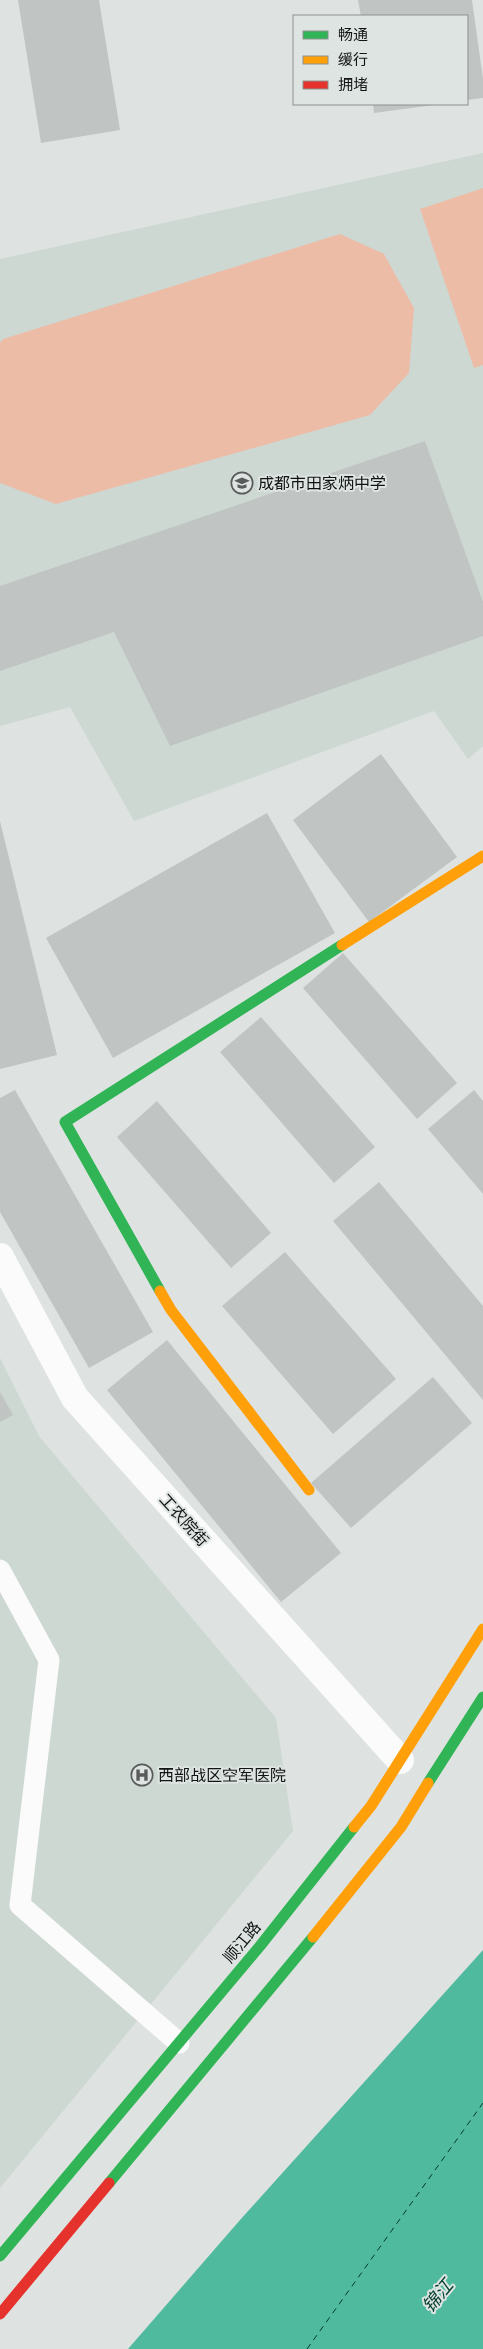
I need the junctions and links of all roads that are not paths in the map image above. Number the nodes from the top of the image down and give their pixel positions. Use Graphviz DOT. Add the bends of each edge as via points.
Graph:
graph roads {
  1 [pos="483,856"];
  2 [pos="0,1257"];
  3 [pos="309,1490"];
  4 [pos="0,1570"];
  5 [pos="483,1629"];
  6 [pos="483,1697"];
  7 [pos="400,1760"];
  8 [pos="179,2043"];
  9 [pos="0,2256"];
  10 [pos="0,2314"];
  1 -- 3 [label="main road" via="65,1122 171,1310"];
  2 -- 7 [label="street, 工农院街" via="75,1398"];
  4 -- 8 [label="lane" via="49,1660 20,1905"];
  5 -- 7 [label="main road, 顺江路"];
  6 -- 10 [label="main road" via="401,1827 352,1890"];
  7 -- 8 [label="main road, 顺江路" via="372,1806"];
  8 -- 9 [label="main road, 顺江路"];
}
